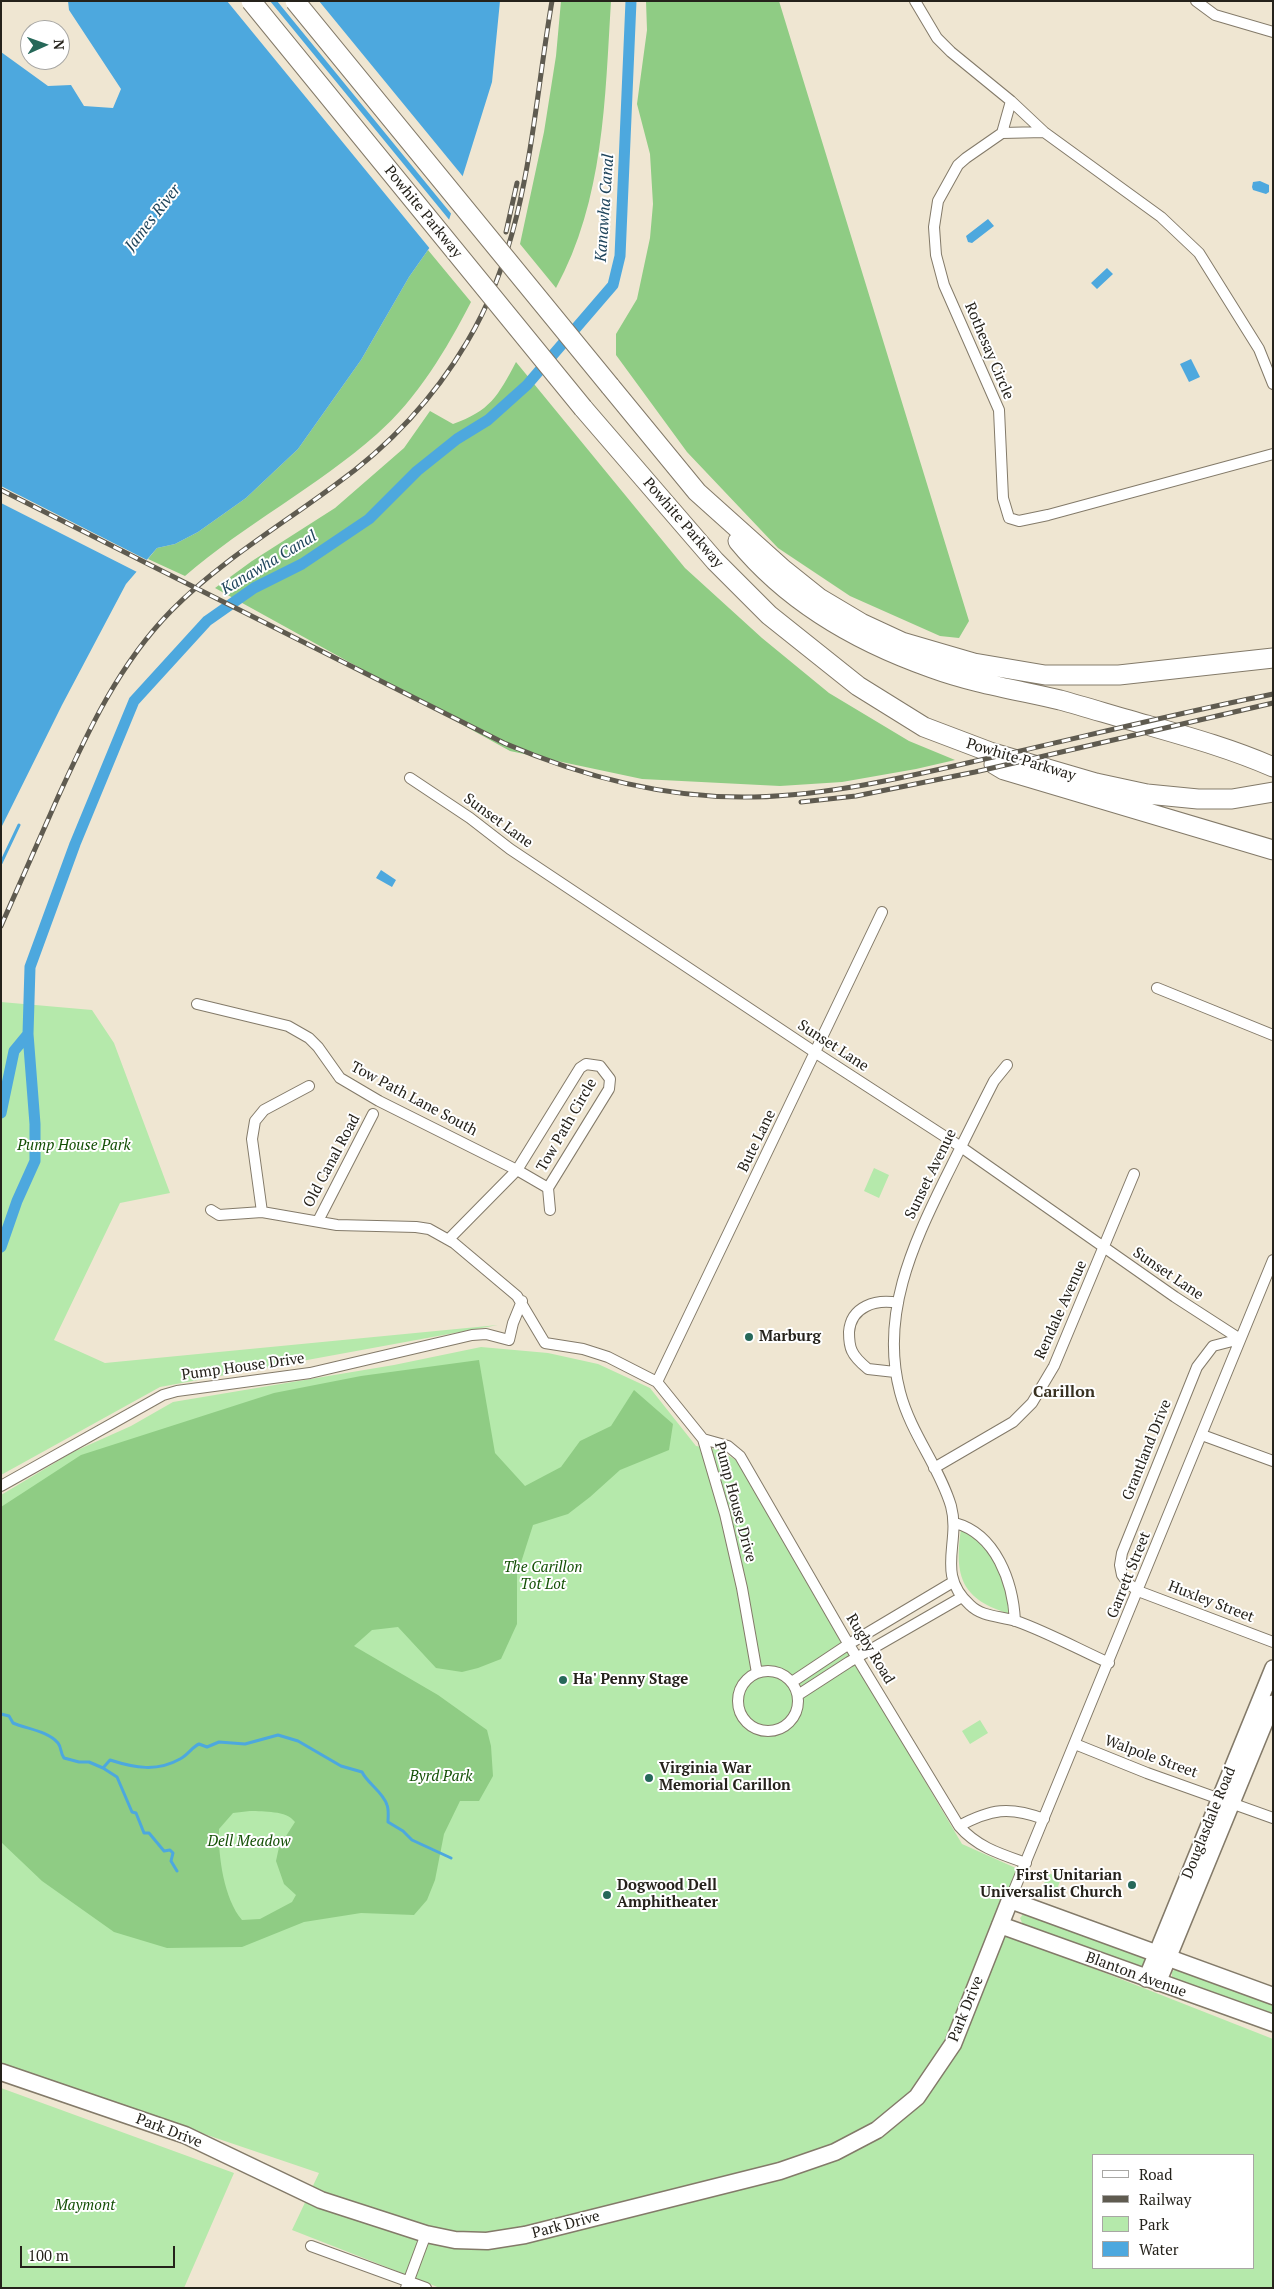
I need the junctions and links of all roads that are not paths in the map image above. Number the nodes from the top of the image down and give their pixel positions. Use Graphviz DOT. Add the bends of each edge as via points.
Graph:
graph roads {
  1 [pos="251,1"];
  2 [pos="295,1"];
  3 [pos="915,1"];
  4 [pos="1196,1"];
  5 [pos="1273,32"];
  6 [pos="1011,101"];
  7 [pos="1044,132"];
  8 [pos="1002,133"];
  9 [pos="1273,384"];
  10 [pos="1273,454"];
  11 [pos="697,492"];
  12 [pos="1273,658"];
  13 [pos="924,727"];
  14 [pos="1273,767"];
  15 [pos="410,778"];
  16 [pos="1270,793"];
  17 [pos="1273,850"];
  18 [pos="882,912"];
  19 [pos="1157,988"];
  20 [pos="197,1004"];
  21 [pos="1273,1035"];
  22 [pos="816,1053"];
  23 [pos="1007,1065"];
  24 [pos="309,1086"];
  25 [pos="373,1114"];
  26 [pos="960,1147"];
  27 [pos="517,1170"];
  28 [pos="1134,1174"];
  29 [pos="548,1188"];
  30 [pos="211,1210"];
  31 [pos="550,1210"];
  32 [pos="262,1212"];
  33 [pos="318,1220"];
  34 [pos="449,1239"];
  35 [pos="1104,1248"];
  36 [pos="1273,1260"];
  37 [pos="522,1302"];
  38 [pos="898,1303"];
  39 [pos="1240,1339"];
  40 [pos="895,1372"];
  41 [pos="657,1382"];
  42 [pos="1202,1435"];
  43 [pos="703,1439"];
  44 [pos="1273,1461"];
  45 [pos="934,1468"];
  46 [pos="1,1486"];
  47 [pos="955,1523"];
  48 [pos="953,1582"];
  49 [pos="1138,1591"];
  50 [pos="962,1597"];
  51 [pos="1015,1621"];
  52 [pos="1273,1642"];
  53 [pos="849,1644"];
  54 [pos="858,1657"];
  55 [pos="1109,1663"];
  56 [pos="1273,1668"];
  57 [pos="757,1672"];
  58 [pos="792,1682"];
  59 [pos="798,1695"];
  60 [pos="1273,1703"];
  61 [pos="1075,1744"];
  62 [pos="1226,1800"];
  63 [pos="1273,1818"];
  64 [pos="1044,1819"];
  65 [pos="958,1826"];
  66 [pos="1026,1863"];
  67 [pos="1010,1900"];
  68 [pos="1000,1925"];
  69 [pos="1162,1956"];
  70 [pos="1152,1981"];
  71 [pos="1273,1996"];
  72 [pos="1273,2024"];
  73 [pos="1,2072"];
  74 [pos="426,2234"];
  75 [pos="311,2246"];
  76 [pos="407,2284"];
  77 [pos="426,2288"];
  1 -- 13 [label="highway, Powhite Parkway, bridge" via="583,408 715,561 769,615 858,686"];
  2 -- 11 [label="highway, Powhite Parkway, bridge"];
  3 -- 6 [label="street" via="937,38"];
  4 -- 5 [label="street" via="1215,15"];
  6 -- 7 [label="street"];
  6 -- 8 [label="street"];
  7 -- 8 [label="street"];
  7 -- 9 [label="street" via="1161,217 1199,253 1259,349"];
  8 -- 10 [label="street, Rothesay Circle" via="958,165 938,201 934,227 936,255 944,285 999,410 1003,498 1009,518 1019,521 1048,515"];
  11 -- 12 [label="highway, Powhite Parkway" via="819,598 902,642 940,654 1007,670 1045,675 1119,675"];
  11 -- 14 [label="highway" via="755,562 781,585 812,610 894,653 932,669 1209,743"];
  13 -- 16 [label="highway, Powhite Parkway" via="990,752 1096,783 1147,794 1232,799"];
  13 -- 17 [label="highway" via="1004,770"];
  15 -- 22 [label="street, Sunset Lane" via="510,849"];
  18 -- 22 [label="street, Bute Lane"];
  19 -- 21 [label="street"];
  20 -- 27 [label="street, Tow Path Lane South" via="294,1029 318,1047 340,1078"];
  22 -- 26 [label="street, Sunset Lane"];
  22 -- 41 [label="street, Bute Lane"];
  23 -- 26 [label="street, Sunset Avenue" via="994,1081"];
  24 -- 32 [label="street" via="264,1110 253,1126"];
  25 -- 33 [label="street, Old Canal Road"];
  26 -- 35 [label="street, Sunset Lane"];
  26 -- 38 [label="street, Sunset Avenue" via="917,1237"];
  27 -- 29 [label="street, Tow Path Circle"];
  27 -- 29 [label="street, Tow Path Circle" via="580,1068 586,1064 600,1066 610,1079 609,1089"];
  27 -- 34 [label="street"];
  28 -- 35 [label="street, Rendale Avenue"];
  29 -- 31 [label="street"];
  30 -- 32 [label="street" via="219,1215"];
  32 -- 33 [label="street"];
  33 -- 34 [label="street" via="356,1227 416,1227 429,1229"];
  34 -- 37 [label="street"];
  35 -- 39 [label="street, Sunset Lane"];
  35 -- 45 [label="street, Rendale Avenue" via="1054,1366 1032,1403 1013,1422"];
  36 -- 39 [label="street, Garrett Street"];
  37 -- 41 [label="street, Pump House Drive" via="545,1343 608,1357"];
  37 -- 46 [label="street, Pump House Drive" via="508,1340 472,1334 310,1373 163,1395"];
  38 -- 40 [label="street, Sunset Avenue" via="894,1326"];
  38 -- 40 [label="street" via="875,1302 855,1314 849,1342 852,1352 868,1368"];
  39 -- 42 [label="street, Garrett Street"];
  39 -- 49 [label="street, Grantland Drive" via="1213,1346 1204,1356 1153,1474 1122,1552 1120,1565 1122,1575"];
  40 -- 45 [label="street, Sunset Avenue" via="920,1445"];
  41 -- 43 [label="street, Pump House Drive"];
  42 -- 44 [label="street"];
  42 -- 49 [label="street, Garrett Street"];
  43 -- 53 [label="street, Rugby Road" via="728,1446 740,1456"];
  43 -- 57 [label="street, Pump House Drive" via="725,1514"];
  45 -- 47 [label="street, Sunset Avenue"];
  47 -- 48 [label="street, Sunset Avenue" via="950,1559"];
  47 -- 51 [label="street" via="976,1534 993,1552 1012,1590"];
  48 -- 50 [label="street, Sunset Avenue"];
  48 -- 53 [label="street"];
  49 -- 52 [label="street, Huxley Street"];
  49 -- 55 [label="street, Garrett Street"];
  50 -- 51 [label="street, Sunset Avenue" via="981,1612"];
  50 -- 54 [label="street"];
  51 -- 55 [label="street, Sunset Avenue"];
  53 -- 54 [label="street, Rugby Road"];
  53 -- 58 [label="street"];
  54 -- 59 [label="street"];
  54 -- 65 [label="street, Rugby Road"];
  55 -- 61 [label="street, Garrett Street"];
  56 -- 62 [label="street, Douglasdale Road"];
  57 -- 58 [label="street" via="779,1672"];
  57 -- 59 [label="street" via="743,1684 739,1693 740,1711 752,1725 769,1731 786,1725 797,1711"];
  58 -- 59 [label="street"];
  60 -- 62 [label="street, Douglasdale Road"];
  61 -- 62 [label="street, Walpole Street"];
  61 -- 64 [label="street, Garrett Street"];
  62 -- 63 [label="street, Walpole Street"];
  62 -- 69 [label="street, Douglasdale Road"];
  64 -- 65 [label="street" via="1006,1810 986,1812"];
  64 -- 66 [label="street, Garrett Street"];
  65 -- 66 [label="street, Rugby Road" via="985,1848"];
  66 -- 67 [label="street, Garrett Street"];
  67 -- 68 [label="main road, Park Drive"];
  67 -- 69 [label="main road, Blanton Avenue"];
  68 -- 70 [label="main road, Blanton Avenue"];
  68 -- 74 [label="main road, Park Drive" via="953,2044 917,2096 877,2130 835,2152 780,2171 525,2235 486,2241 455,2240"];
  69 -- 70 [label="street, Douglasdale Road"];
  69 -- 71 [label="main road, Blanton Avenue"];
  70 -- 72 [label="main road, Blanton Avenue"];
  73 -- 74 [label="main road, Park Drive" via="185,2135 321,2200"];
  74 -- 76 [label="street"];
  75 -- 76 [label="street"];
  76 -- 77 [label="street"];
}
